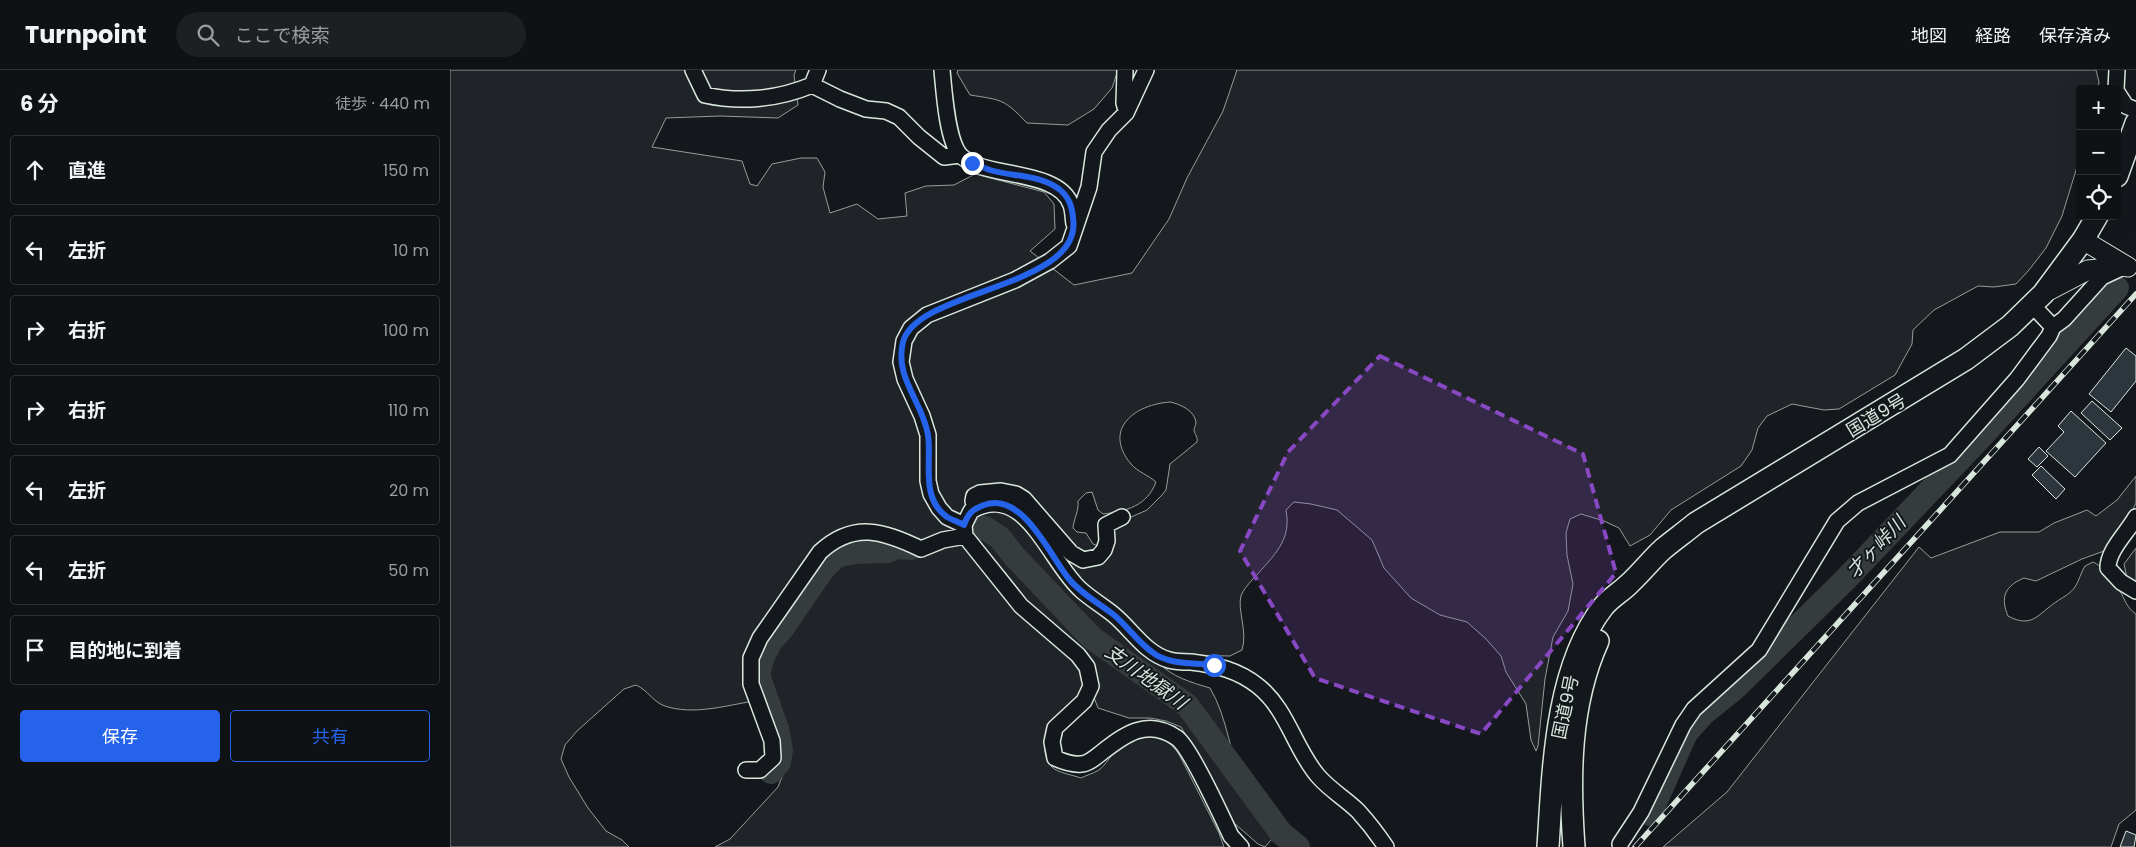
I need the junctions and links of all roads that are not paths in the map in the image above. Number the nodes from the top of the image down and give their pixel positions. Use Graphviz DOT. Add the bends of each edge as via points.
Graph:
graph roads {
  1 [pos="693,70"];
  2 [pos="818,70"];
  3 [pos="942,70"];
  4 [pos="1125,70"];
  5 [pos="1146,70"];
  6 [pos="2117,70"];
  7 [pos="812,85"];
  8 [pos="2117,85"];
  9 [pos="2121,97"];
  10 [pos="2136,110"];
  11 [pos="1126,111"];
  12 [pos="2136,123"];
  13 [pos="960,155"];
  14 [pos="2117,175"];
  15 [pos="2095,220"];
  16 [pos="1074,225"];
  17 [pos="2083,240"];
  18 [pos="2131,268"];
  19 [pos="2037,299"];
  20 [pos="2053,327"];
  21 [pos="976,508"];
  22 [pos="2136,517"];
  23 [pos="1122,518"];
  24 [pos="965,531"];
  25 [pos="1628,586"];
  26 [pos="2136,591"];
  27 [pos="746,770"];
  28 [pos="1620,844"];
  29 [pos="1241,847"];
  30 [pos="1386,847"];
  31 [pos="1548,847"];
  32 [pos="1574,847"];
  1 -- 7 [label="street" via="705,95 721,98 770,98"];
  2 -- 7 [label="street"];
  3 -- 13 [label="street" via="946,112"];
  4 -- 11 [label="street"];
  5 -- 11 [label="street"];
  6 -- 8 [label="street"];
  7 -- 13 [label="street" via="866,109 886,111 899,117 944,157"];
  9 -- 10 [label="street" via="2126,106"];
  11 -- 16 [label="street" via="1094,152 1089,187"];
  12 -- 14 [label="highway"];
  13 -- 16 [label="street" via="990,170 1042,180 1060,190 1071,204"];
  15 -- 17 [label="highway, 国道9号"];
  16 -- 24 [label="street" via="1069,246 1050,261 1015,280 927,315 911,328 904,341 901,362 905,379 928,436 931,494 947,517"];
  17 -- 18 [label="main road"];
  17 -- 19 [label="highway, 国道9号"];
  18 -- 19 [label="main road" via="2088,270"];
  18 -- 20 [label="street" via="2102,277"];
  19 -- 20 [label="street"];
  19 -- 25 [label="highway, 国道9号" via="2010,326 1966,359 1696,523 1664,549"];
  20 -- 28 [label="street" via="2017,379 1950,455 1858,503 1837,520 1759,650 1694,709 1683,725 1641,812"];
  21 -- 23 [label="street" via="974,496 980,493 1002,491 1016,494 1071,553 1084,560 1101,554 1107,545 1106,525"];
  21 -- 24 [label="street" via="971,511"];
  21 -- 30 [label="street" via="998,503 1017,510 1034,528 1070,580 1152,653 1169,660 1228,669 1258,686 1283,714 1319,778 1358,811"];
  22 -- 26 [label="street" via="2108,558 2108,568"];
  24 -- 27 [label="street" via="921,549 876,532 846,534 830,542 820,552 760,638 750,658 751,684 772,741 773,758 760,770"];
  24 -- 29 [label="street" via="1021,606 1087,667 1091,686 1084,701 1055,728 1052,742 1056,758 1066,764 1083,765 1128,733 1138,730 1151,728 1178,738 1188,751 1231,836"];
  25 -- 31 [label="highway, 国道9号" via="1604,605 1574,664 1563,703 1555,753"];
  25 -- 32 [label="highway, 国道9号" via="1611,612 1594,650 1578,700 1572,756"];
}
